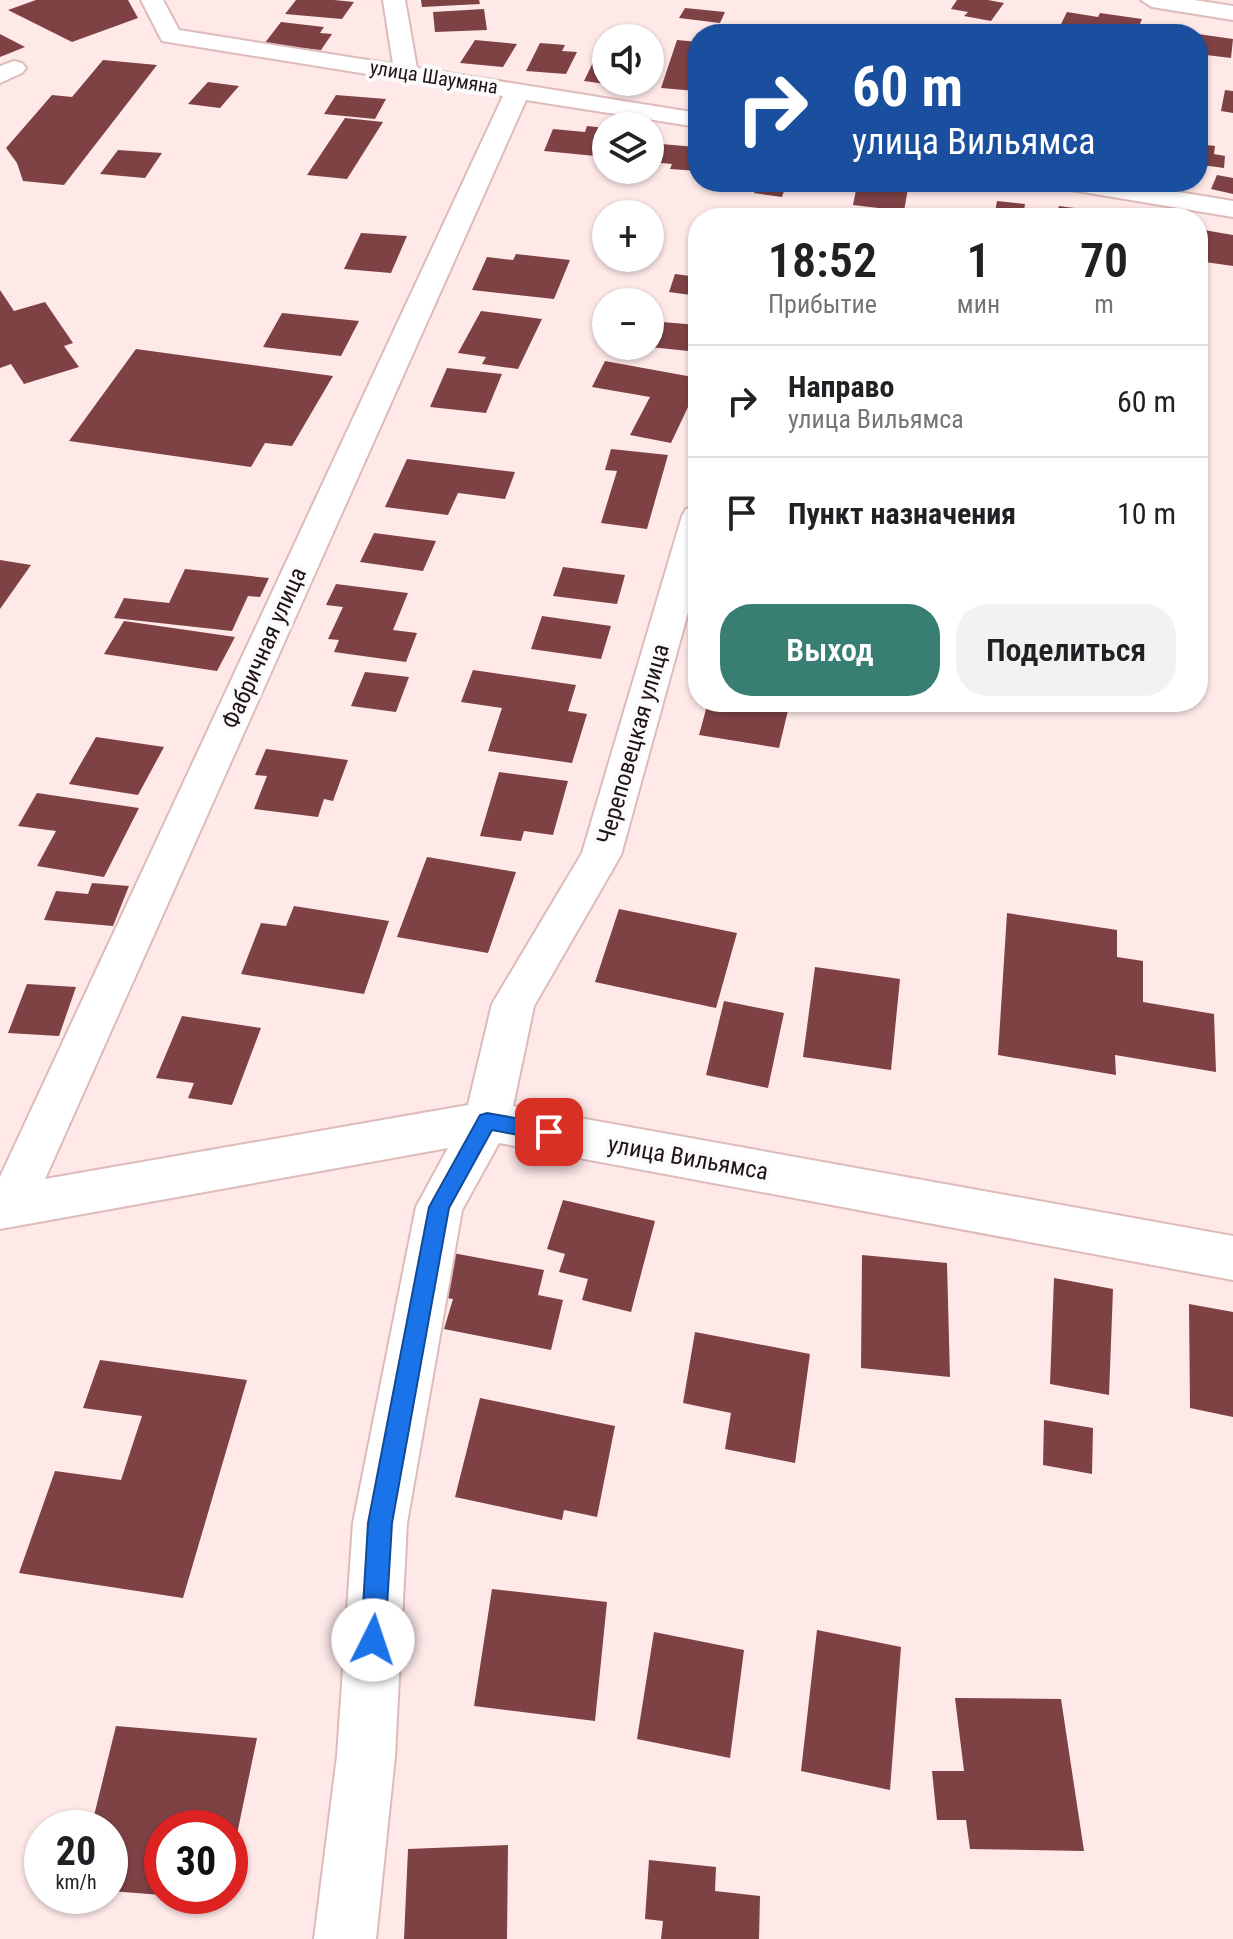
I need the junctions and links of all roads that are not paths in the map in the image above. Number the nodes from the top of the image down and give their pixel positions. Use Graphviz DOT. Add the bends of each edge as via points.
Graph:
graph roads {
  1 [pos="152,0"];
  2 [pos="394,0"];
  3 [pos="1152,0"];
  4 [pos="1233,13"];
  5 [pos="406,73"];
  6 [pos="518,90"];
  7 [pos="688,118"];
  8 [pos="1131,192"];
  9 [pos="1233,209"];
  10 [pos="688,551"];
  11 [pos="487,1121"];
  12 [pos="5,1207"];
  13 [pos="1233,1258"];
  14 [pos="345,1939"];
  1 -- 5 [label="street, улица Шаумяна" via="170,36"];
  2 -- 5 [label="street"];
  3 -- 4 [label="street"];
  5 -- 6 [label="street, улица Шаумяна"];
  6 -- 7 [label="street, улица Шаумяна"];
  6 -- 12 [label="street, Фабричная улица"];
  8 -- 9 [label="street"];
  10 -- 11 [label="street, Череповецкая улица" via="601,855 513,1004"];
  11 -- 12 [label="street, улица Вильямса"];
  11 -- 13 [label="street, улица Вильямса"];
  11 -- 14 [label="street, Череповецкая улица" via="439,1207 380,1523 366,1756"];
}
